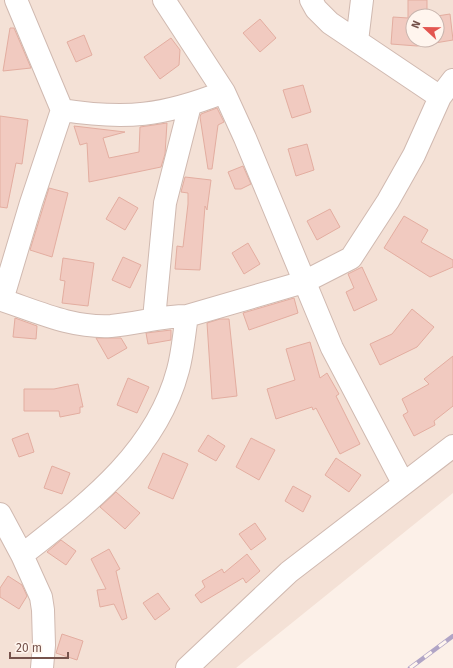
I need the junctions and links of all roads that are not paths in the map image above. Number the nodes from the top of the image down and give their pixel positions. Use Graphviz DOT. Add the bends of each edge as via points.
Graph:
graph roads {
  1 [pos="16,0"];
  2 [pos="164,0"];
  3 [pos="311,0"];
  4 [pos="362,0"];
  5 [pos="357,41"];
  6 [pos="453,80"];
  7 [pos="224,92"];
  8 [pos="440,97"];
  9 [pos="190,105"];
  10 [pos="62,110"];
  11 [pos="304,282"];
  12 [pos="1,300"];
  13 [pos="187,316"];
  14 [pos="154,319"];
  15 [pos="453,446"];
  16 [pos="403,483"];
  17 [pos="0,514"];
  18 [pos="22,555"];
  19 [pos="42,668"];
  20 [pos="187,668"];
  1 -- 10 [label="street"];
  2 -- 7 [label="street"];
  3 -- 5 [label="street" via="330,23"];
  4 -- 5 [label="street"];
  5 -- 8 [label="street"];
  6 -- 8 [label="street"];
  7 -- 9 [label="street"];
  7 -- 11 [label="street"];
  8 -- 11 [label="street" via="396,188 351,258"];
  9 -- 10 [label="street" via="168,111 124,116"];
  9 -- 14 [label="street" via="165,203"];
  10 -- 12 [label="street"];
  11 -- 13 [label="street"];
  11 -- 16 [label="street" via="332,348"];
  12 -- 14 [label="street" via="69,323 93,326 113,326"];
  13 -- 14 [label="street"];
  13 -- 18 [label="street" via="178,370 166,403 150,435 125,467 104,488"];
  15 -- 16 [label="street"];
  16 -- 20 [label="street" via="289,572"];
  17 -- 18 [label="street"];
  18 -- 19 [label="street" via="41,597 44,645"];
}
